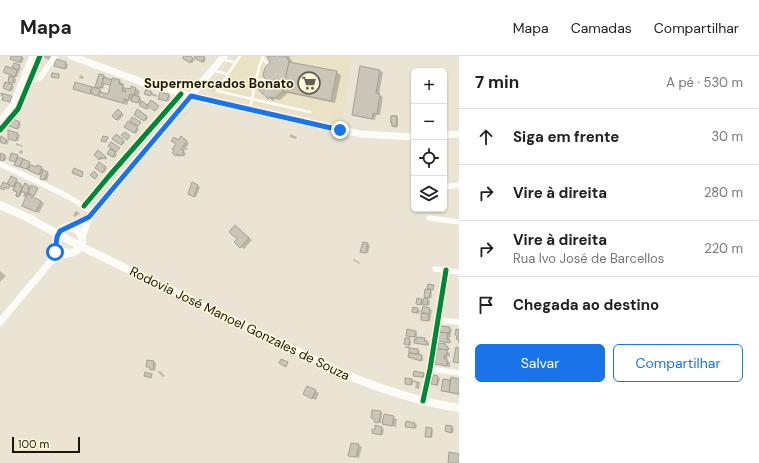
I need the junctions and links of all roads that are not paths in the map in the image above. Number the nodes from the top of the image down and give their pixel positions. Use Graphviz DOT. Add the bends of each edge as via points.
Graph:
graph roads {
  1 [pos="33,56"];
  2 [pos="40,56"];
  3 [pos="55,56"];
  4 [pos="71,56"];
  5 [pos="240,56"];
  6 [pos="263,57"];
  7 [pos="223,58"];
  8 [pos="236,62"];
  9 [pos="267,63"];
  10 [pos="212,70"];
  11 [pos="228,74"];
  12 [pos="28,78"];
  13 [pos="203,79"];
  14 [pos="256,80"];
  15 [pos="264,80"];
  16 [pos="181,94"];
  17 [pos="191,96"];
  18 [pos="253,99"];
  19 [pos="210,100"];
  20 [pos="250,109"];
  21 [pos="310,112"];
  22 [pos="0,122"];
  23 [pos="0,130"];
  24 [pos="459,134"];
  25 [pos="447,135"];
  26 [pos="411,137"];
  27 [pos="0,164"];
  28 [pos="459,185"];
  29 [pos="447,187"];
  30 [pos="0,205"];
  31 [pos="84,206"];
  32 [pos="91,215"];
  33 [pos="28,218"];
  34 [pos="429,218"];
  35 [pos="459,222"];
  36 [pos="60,235"];
  37 [pos="81,241"];
  38 [pos="73,252"];
  39 [pos="104,256"];
  40 [pos="51,261"];
  41 [pos="435,269"];
  42 [pos="446,270"];
  43 [pos="459,272"];
  44 [pos="438,320"];
  45 [pos="0,322"];
  46 [pos="459,322"];
  47 [pos="430,369"];
  48 [pos="459,373"];
  49 [pos="423,401"];
  50 [pos="459,408"];
  1 -- 12 [label="main road"];
  2 -- 12 [label="main road"];
  3 -- 12 [label="street" via="40,78"];
  4 -- 16 [label="main road"];
  5 -- 8 [label="lane"];
  6 -- 9 [label="lane"];
  6 -- 14 [label="lane"];
  7 -- 8 [label="lane"];
  7 -- 10 [label="main road"];
  8 -- 11 [label="lane"];
  10 -- 11 [label="lane"];
  10 -- 13 [label="main road"];
  11 -- 18 [label="lane" via="217,91"];
  12 -- 22 [label="main road"];
  12 -- 23 [label="main road" via="18,109"];
  13 -- 17 [label="main road"];
  13 -- 19 [label="main road" via="203,92"];
  14 -- 15 [label="lane"];
  14 -- 18 [label="lane"];
  16 -- 17 [label="main road"];
  16 -- 31 [label="street"];
  17 -- 19 [label="main road"];
  17 -- 32 [label="main road"];
  18 -- 20 [label="lane"];
  18 -- 21 [label="lane"];
  19 -- 20 [label="main road"];
  20 -- 26 [label="main road" via="360,134"];
  24 -- 25 [label="main road"];
  27 -- 31 [label="street"];
  28 -- 29 [label="street"];
  30 -- 33 [label="main road"];
  31 -- 32 [label="street"];
  32 -- 36 [label="main road"];
  32 -- 37 [label="main road"];
  33 -- 36 [label="main road"];
  33 -- 36 [label="main road"];
  34 -- 35 [label="street"];
  36 -- 37 [label="main road"];
  36 -- 37 [label="main road" via="77,230"];
  36 -- 38 [label="main road" via="59,248"];
  36 -- 40 [label="main road"];
  37 -- 38 [label="main road"];
  37 -- 39 [label="main road"];
  38 -- 39 [label="main road"];
  38 -- 40 [label="main road"];
  39 -- 49 [label="main road, Rodovia José Manoel Gonzales de Souza" via="344,374"];
  40 -- 45 [label="main road"];
  41 -- 42 [label="street"];
  42 -- 43 [label="street"];
  42 -- 44 [label="street"];
  44 -- 46 [label="street"];
  44 -- 47 [label="street"];
  47 -- 48 [label="street"];
  47 -- 49 [label="street"];
  49 -- 50 [label="main road, Rodovia José Manoel Gonzales de Souza"];
}
